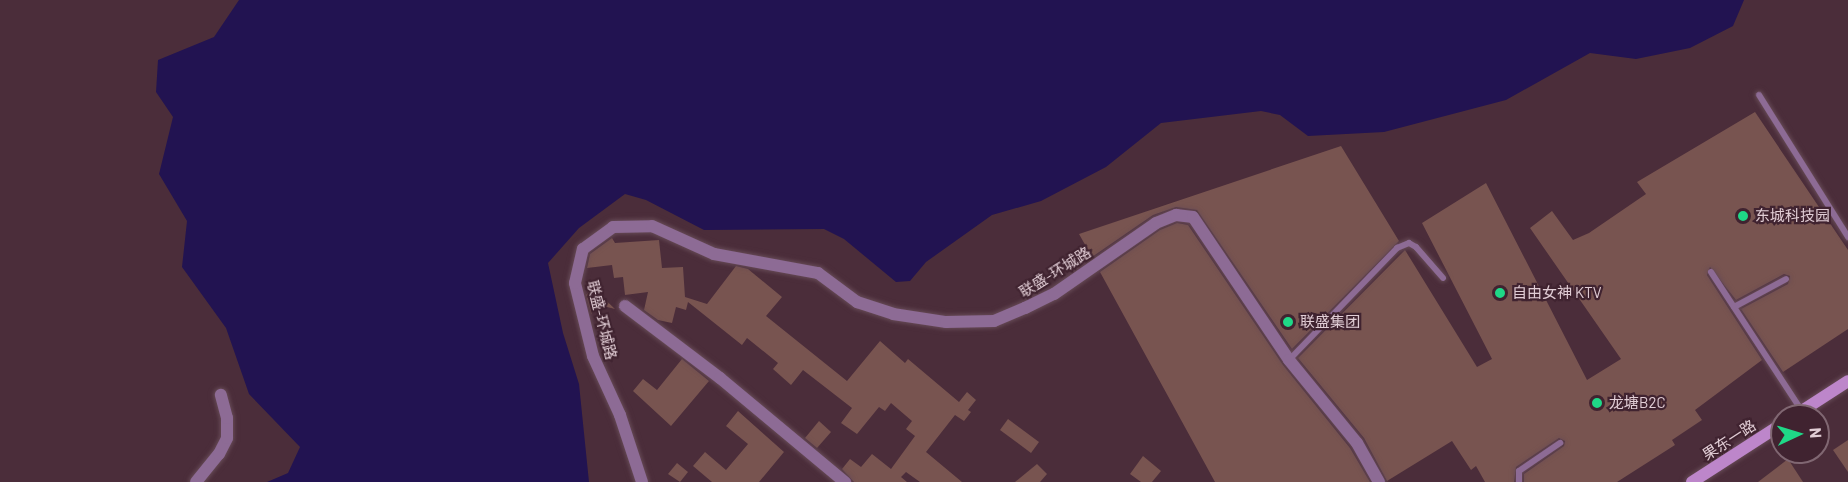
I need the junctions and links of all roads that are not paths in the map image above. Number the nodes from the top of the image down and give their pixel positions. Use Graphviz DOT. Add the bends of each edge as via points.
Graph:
graph roads {
  1 [pos="1759,95"];
  2 [pos="1848,237"];
  3 [pos="1711,272"];
  4 [pos="1443,278"];
  5 [pos="1786,279"];
  6 [pos="625,306"];
  7 [pos="1734,307"];
  8 [pos="1289,360"];
  9 [pos="1848,381"];
  10 [pos="221,395"];
  11 [pos="1793,404"];
  12 [pos="1812,404"];
  13 [pos="1770,432"];
  14 [pos="1560,443"];
  15 [pos="196,482"];
  16 [pos="642,482"];
  17 [pos="845,482"];
  18 [pos="1378,482"];
  19 [pos="1519,482"];
  20 [pos="1692,482"];
  1 -- 2 [label="lane"];
  3 -- 7 [label="lane"];
  4 -- 8 [label="lane" via="1416,247 1409,243 1397,248"];
  5 -- 7 [label="lane"];
  6 -- 17 [label="street" via="720,378"];
  7 -- 11 [label="lane"];
  8 -- 16 [label="street, 联盛-环城路" via="1193,217 1176,215 1156,223 1054,294 1025,308 994,321 946,322 893,314 857,302 818,273 714,254 652,226 613,227 583,249 575,283 593,356 620,415"];
  8 -- 18 [label="street, 联盛-环城路" via="1357,444"];
  9 -- 12 [label="main road"];
  10 -- 15 [label="street" via="227,438"];
  13 -- 20 [label="main road, 果东一路"];
  14 -- 19 [label="lane" via="1519,471"];
}
